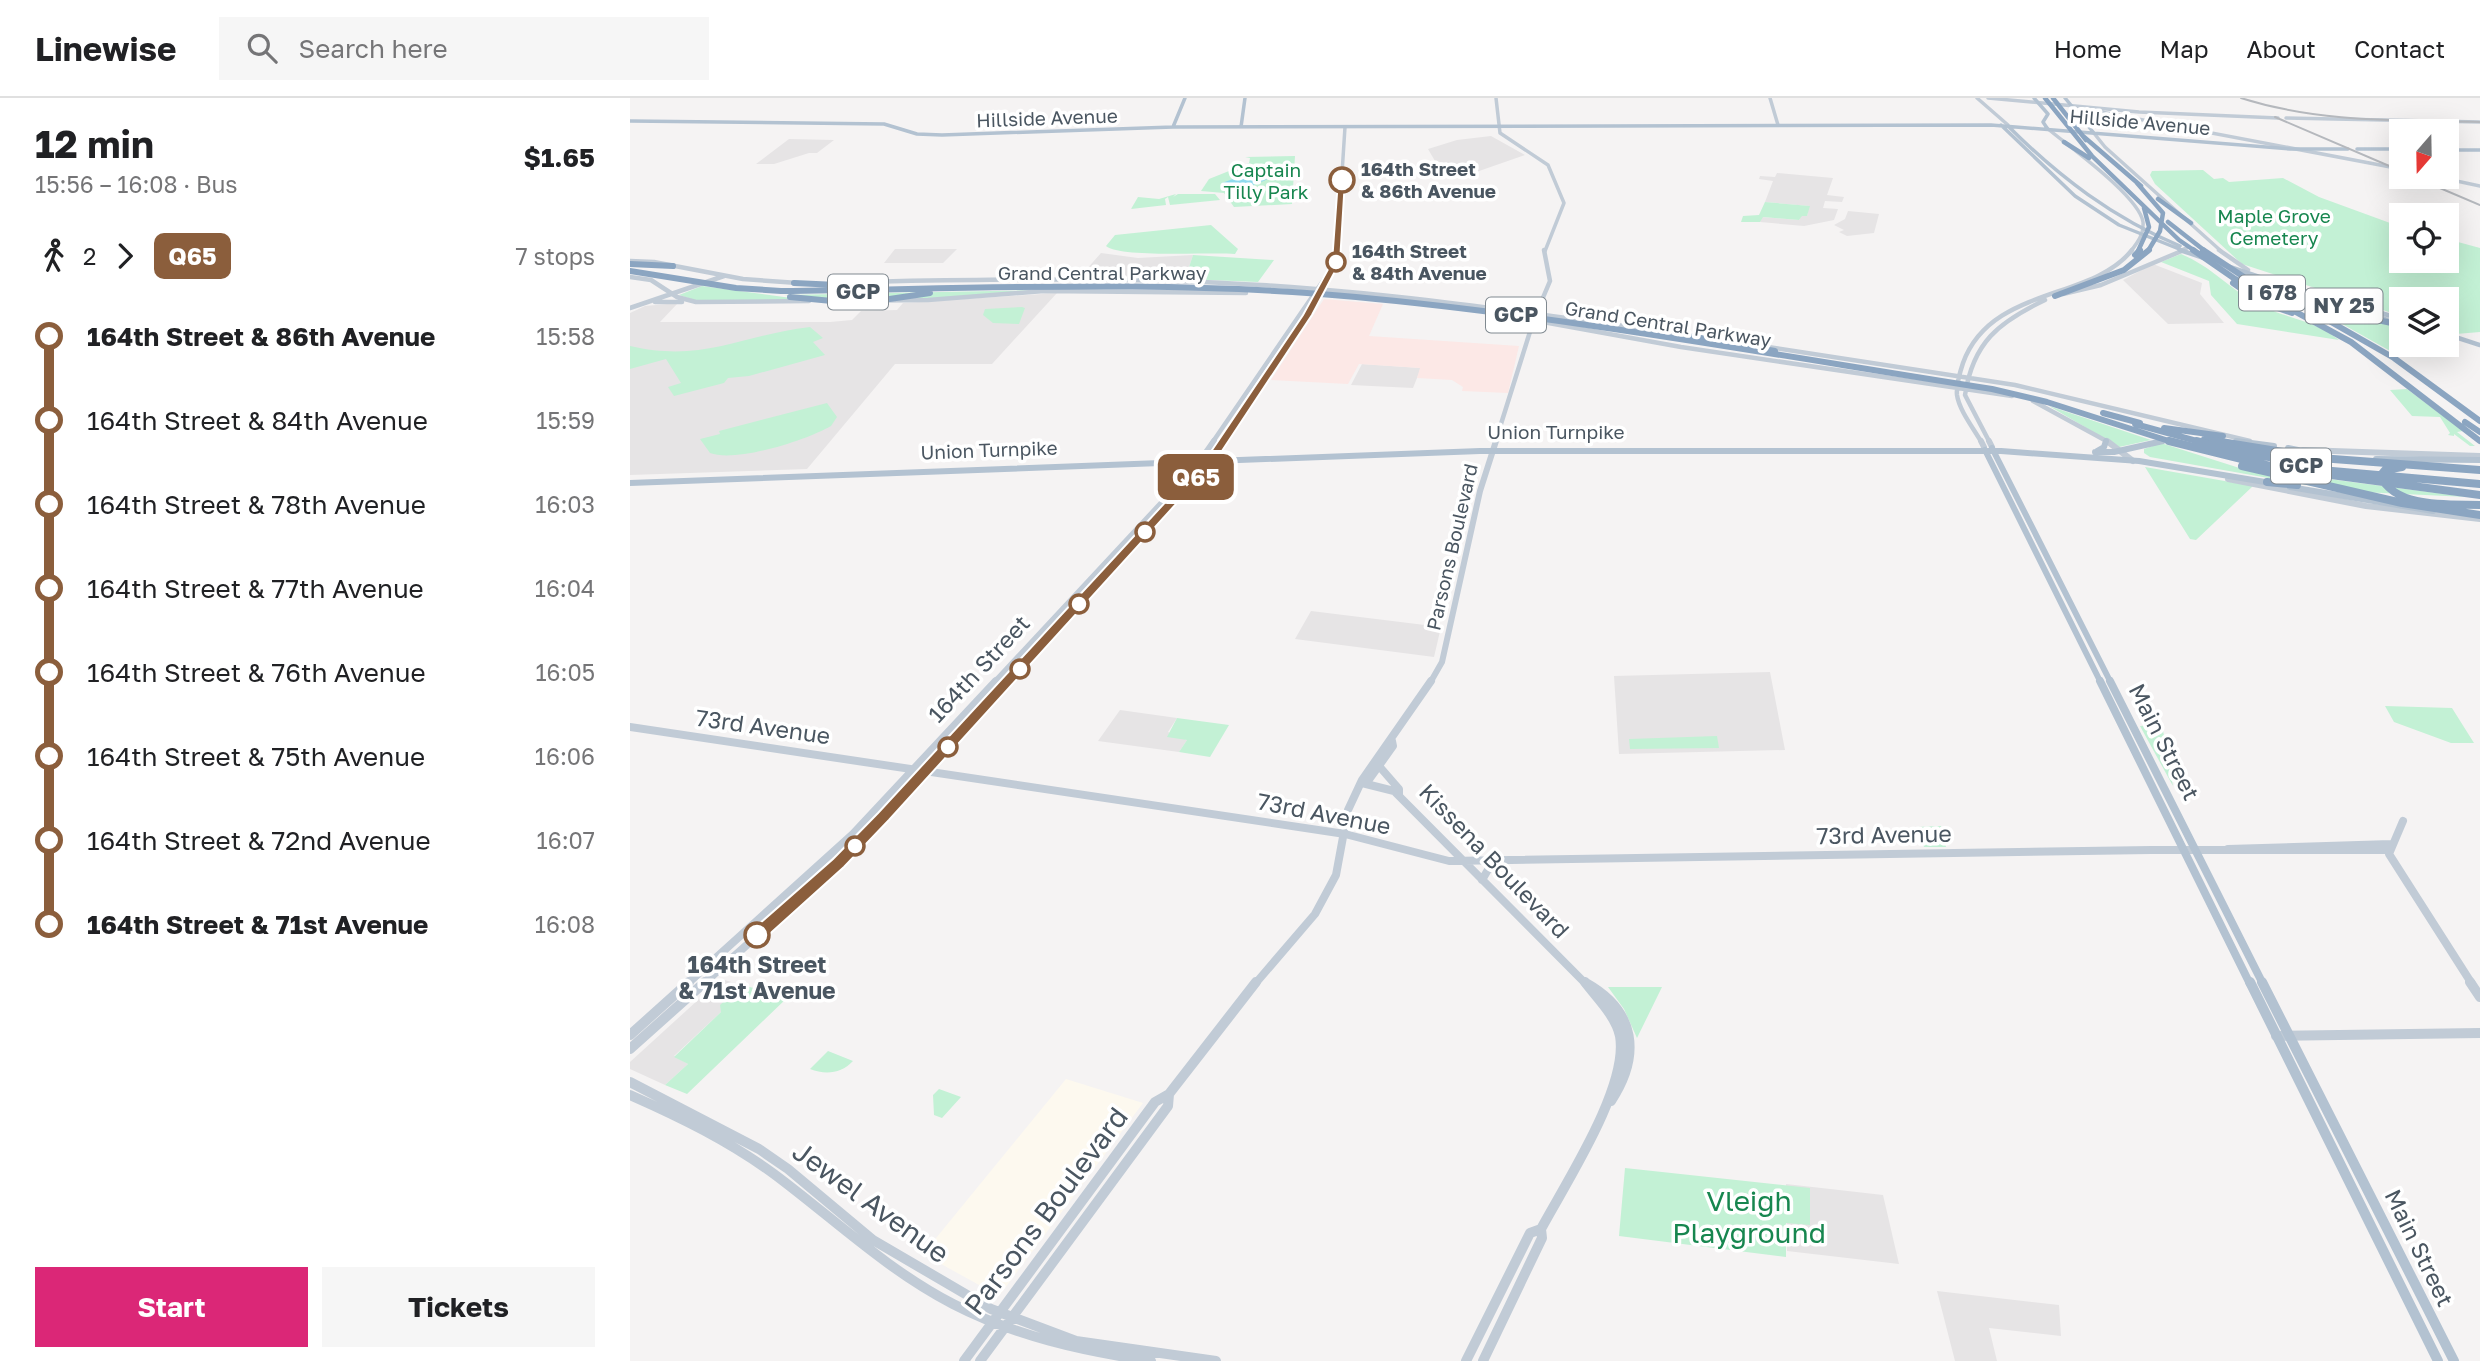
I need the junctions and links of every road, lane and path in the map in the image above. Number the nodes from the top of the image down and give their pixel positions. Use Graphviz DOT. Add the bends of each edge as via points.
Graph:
graph roads {
  1 [pos="1185,98"];
  2 [pos="1245,98"];
  3 [pos="1496,98"];
  4 [pos="1770,98"];
  5 [pos="1978,98"];
  6 [pos="1988,98"];
  7 [pos="2053,98"];
  8 [pos="2065,98"];
  9 [pos="2036,100"];
  10 [pos="2045,101"];
  11 [pos="2073,106"];
  12 [pos="2095,108"];
  13 [pos="2207,116"];
  14 [pos="2000,118"];
  15 [pos="2278,118"];
  16 [pos="2286,118"];
  17 [pos="630,120"];
  18 [pos="695,120"];
  19 [pos="687,121"];
  20 [pos="773,121"];
  21 [pos="749,122"];
  22 [pos="2480,122"];
  23 [pos="1779,125"];
  24 [pos="2001,125"];
  25 [pos="2008,125"];
  26 [pos="1500,126"];
  27 [pos="1173,127"];
  28 [pos="1241,127"];
  29 [pos="1345,127"];
  30 [pos="2047,128"];
  31 [pos="2093,132"];
  32 [pos="921,133"];
  33 [pos="2084,133"];
  34 [pos="2214,133"];
  35 [pos="2098,140"];
  36 [pos="2064,142"];
  37 [pos="2267,144"];
  38 [pos="2297,148"];
  39 [pos="2304,149"];
  40 [pos="2332,149"];
  41 [pos="2348,149"];
  42 [pos="2357,149"];
  43 [pos="2389,149"];
  44 [pos="2459,150"];
  45 [pos="2480,150"];
  46 [pos="2119,167"];
  47 [pos="2389,167"];
  48 [pos="2109,172"];
  49 [pos="2459,182"];
  50 [pos="2137,183"];
  51 [pos="2480,186"];
  52 [pos="2156,197"];
  53 [pos="2139,201"];
  54 [pos="1347,205"];
  55 [pos="1340,213"];
  56 [pos="2160,218"];
  57 [pos="2191,223"];
  58 [pos="2167,224"];
  59 [pos="2144,234"];
  60 [pos="2159,240"];
  61 [pos="2190,240"];
  62 [pos="2184,251"];
  63 [pos="2210,263"];
  64 [pos="630,266"];
  65 [pos="673,266"];
  66 [pos="2245,271"];
  67 [pos="727,275"];
  68 [pos="630,277"];
  69 [pos="657,282"];
  70 [pos="794,283"];
  71 [pos="2294,285"];
  72 [pos="736,288"];
  73 [pos="881,288"];
  74 [pos="981,288"];
  75 [pos="2288,288"];
  76 [pos="672,293"];
  77 [pos="1316,293"];
  78 [pos="2047,295"];
  79 [pos="2054,296"];
  80 [pos="653,300"];
  81 [pos="832,301"];
  82 [pos="876,301"];
  83 [pos="696,302"];
  84 [pos="632,308"];
  85 [pos="1537,312"];
  86 [pos="2389,315"];
  87 [pos="1534,320"];
  88 [pos="2389,321"];
  89 [pos="2389,322"];
  90 [pos="2334,331"];
  91 [pos="1683,335"];
  92 [pos="2359,338"];
  93 [pos="2459,340"];
  94 [pos="2480,347"];
  95 [pos="1839,363"];
  96 [pos="1961,377"];
  97 [pos="1968,378"];
  98 [pos="1939,385"];
  99 [pos="1958,387"];
  100 [pos="1966,390"];
  101 [pos="1958,398"];
  102 [pos="2087,410"];
  103 [pos="2480,421"];
  104 [pos="2480,426"];
  105 [pos="2137,431"];
  106 [pos="2480,432"];
  107 [pos="2178,438"];
  108 [pos="2217,438"];
  109 [pos="2106,440"];
  110 [pos="2480,441"];
  111 [pos="2262,443"];
  112 [pos="2144,445"];
  113 [pos="2274,446"];
  114 [pos="2288,448"];
  115 [pos="1493,449"];
  116 [pos="1988,449"];
  117 [pos="2119,451"];
  118 [pos="2093,452"];
  119 [pos="2108,455"];
  120 [pos="2347,458"];
  121 [pos="2480,458"];
  122 [pos="1206,460"];
  123 [pos="2131,460"];
  124 [pos="2431,464"];
  125 [pos="2188,469"];
  126 [pos="2480,478"];
  127 [pos="630,481"];
  128 [pos="2266,484"];
  129 [pos="2480,495"];
  130 [pos="2480,505"];
  131 [pos="2480,515"];
  132 [pos="630,727"];
  133 [pos="1392,741"];
  134 [pos="1379,766"];
  135 [pos="914,769"];
  136 [pos="925,771"];
  137 [pos="1362,783"];
  138 [pos="1399,796"];
  139 [pos="2403,821"];
  140 [pos="1345,834"];
  141 [pos="2390,847"];
  142 [pos="2189,850"];
  143 [pos="1504,861"];
  144 [pos="1465,862"];
  145 [pos="1482,880"];
  146 [pos="2480,998"];
  147 [pos="2480,1033"];
  148 [pos="630,1035"];
  149 [pos="2276,1036"];
  150 [pos="2289,1036"];
  151 [pos="630,1049"];
  152 [pos="630,1082"];
  153 [pos="1170,1094"];
  154 [pos="630,1095"];
  155 [pos="1541,1228"];
  156 [pos="996,1317"];
  157 [pos="1008,1323"];
  158 [pos="964,1361"];
  159 [pos="980,1361"];
  160 [pos="1151,1361"];
  161 [pos="1216,1361"];
  162 [pos="1466,1361"];
  163 [pos="1483,1361"];
  164 [pos="2438,1361"];
  165 [pos="2454,1361"];
  1 -- 27 [label="main road"];
  2 -- 28 [label="main road"];
  3 -- 26 [label="main road"];
  4 -- 23 [label="main road"];
  5 -- 14 [label="main road"];
  6 -- 9 [label="main road"];
  7 -- 33 [label="highway, I 678"];
  8 -- 11 [label="main road"];
  9 -- 10 [label="main road"];
  9 -- 30 [label="main road" via="2048,114 2043,122"];
  10 -- 11 [label="main road"];
  10 -- 48 [label="highway, I 678"];
  11 -- 12 [label="main road"];
  11 -- 31 [label="main road"];
  12 -- 13 [label="main road"];
  12 -- 34 [label="main road"];
  13 -- 15 [label="main road"];
  13 -- 34 [label="main road"];
  14 -- 24 [label="main road"];
  14 -- 25 [label="main road"];
  16 -- 22 [label="main road"];
  17 -- 18 [label="main road, Hillside Avenue"];
  17 -- 19 [label="main road, Hillside Avenue"];
  18 -- 19 [label="main road"];
  18 -- 20 [label="main road, Hillside Avenue"];
  19 -- 21 [label="main road, Hillside Avenue"];
  20 -- 21 [label="main road"];
  20 -- 32 [label="main road, Hillside Avenue" via="888,123"];
  21 -- 32 [label="main road, Hillside Avenue" via="884,124"];
  23 -- 24 [label="main road, Hillside Avenue"];
  23 -- 26 [label="main road, Hillside Avenue"];
  24 -- 25 [label="main road, Hillside Avenue"];
  24 -- 59 [label="main road, NY 25" via="2075,196 2108,219"];
  25 -- 30 [label="main road, Hillside Avenue"];
  25 -- 59 [label="main road, NY 25" via="2090,200"];
  26 -- 29 [label="main road, Hillside Avenue"];
  26 -- 85 [label="main road, Parsons Boulevard" via="1511,146 1548,164 1564,203 1544,248 1550,281"];
  27 -- 28 [label="main road, Hillside Avenue"];
  27 -- 32 [label="main road, Hillside Avenue"];
  28 -- 29 [label="main road, Hillside Avenue"];
  29 -- 55 [label="main road, 164th Street"];
  30 -- 33 [label="main road, Hillside Avenue"];
  30 -- 36 [label="main road"];
  31 -- 33 [label="main road, Hillside Avenue"];
  31 -- 35 [label="main road"];
  31 -- 37 [label="main road, Hillside Avenue"];
  33 -- 46 [label="highway"];
  33 -- 56 [label="highway, I 678"];
  34 -- 37 [label="main road"];
  35 -- 46 [label="highway"];
  35 -- 57 [label="main road"];
  36 -- 48 [label="highway"];
  36 -- 59 [label="main road" via="2135,204"];
  37 -- 38 [label="main road"];
  37 -- 38 [label="main road, Hillside Avenue"];
  37 -- 39 [label="main road, Hillside Avenue"];
  38 -- 39 [label="main road"];
  38 -- 40 [label="main road, Hillside Avenue"];
  39 -- 40 [label="main road, Hillside Avenue"];
  39 -- 47 [label="main road"];
  40 -- 41 [label="main road, Hillside Avenue"];
  42 -- 43 [label="main road"];
  44 -- 45 [label="main road"];
  46 -- 50 [label="highway"];
  48 -- 53 [label="highway, I 678"];
  49 -- 51 [label="main road"];
  50 -- 52 [label="highway"];
  50 -- 79 [label="highway" via="2163,213 2150,247 2114,275"];
  52 -- 57 [label="highway"];
  52 -- 61 [label="highway"];
  53 -- 56 [label="highway, I 678"];
  53 -- 78 [label="highway" via="2150,227 2137,253 2106,275"];
  54 -- 55 [label="main road"];
  55 -- 77 [label="main road, 164th Street" via="1336,262"];
  56 -- 58 [label="highway, I 678"];
  57 -- 66 [label="main road"];
  58 -- 61 [label="highway, I 678"];
  58 -- 63 [label="highway, I 678"];
  59 -- 60 [label="main road, NY 25"];
  59 -- 78 [label="main road, Main Street" via="2114,266"];
  60 -- 62 [label="main road, NY 25"];
  60 -- 62 [label="main road, NY 25"];
  61 -- 92 [label="highway, I 678" via="2247,280"];
  62 -- 66 [label="main road, NY 25"];
  62 -- 66 [label="main road, NY 25"];
  62 -- 79 [label="main road" via="2101,285"];
  63 -- 89 [label="highway" via="2251,297 2284,311"];
  63 -- 90 [label="highway, I 678"];
  64 -- 65 [label="highway"];
  64 -- 72 [label="highway, Grand Central Parkway / GCP"];
  64 -- 73 [label="highway, Grand Central Parkway / GCP" via="784,288"];
  65 -- 67 [label="main road, Grand Central Parkway"];
  66 -- 71 [label="main road, NY 25"];
  66 -- 75 [label="main road, NY 25"];
  67 -- 70 [label="main road, Grand Central Parkway" via="755,282"];
  67 -- 76 [label="main road"];
  68 -- 69 [label="main road, Grand Central Parkway"];
  69 -- 76 [label="main road, Grand Central Parkway"];
  69 -- 80 [label="main road" via="661,289"];
  70 -- 73 [label="highway"];
  70 -- 77 [label="main road, Grand Central Parkway" via="1165,281"];
  71 -- 75 [label="main road"];
  71 -- 86 [label="main road, NY 25"];
  72 -- 74 [label="highway, Grand Central Parkway / GCP" via="834,292"];
  72 -- 81 [label="highway"];
  73 -- 95 [label="highway, Grand Central Parkway / GCP" via="1161,284 1332,292 1523,313"];
  74 -- 82 [label="highway"];
  74 -- 105 [label="highway, Grand Central Parkway / GCP" via="1256,290 1462,308 1992,388"];
  75 -- 88 [label="main road, NY 25"];
  76 -- 80 [label="main road"];
  76 -- 83 [label="main road, Grand Central Parkway"];
  77 -- 82 [label="main road, Grand Central Parkway" via="1119,290"];
  77 -- 85 [label="main road, Grand Central Parkway"];
  77 -- 87 [label="main road, Grand Central Parkway"];
  77 -- 122 [label="main road, 164th Street"];
  77 -- 122 [label="main road, 164th Street"];
  78 -- 96 [label="main road, Main Street" via="2015,308 1978,336"];
  79 -- 97 [label="main road" via="2025,309 1985,337"];
  80 -- 83 [label="main road"];
  80 -- 84 [label="main road"];
  81 -- 82 [label="main road, Grand Central Parkway"];
  81 -- 83 [label="main road, Grand Central Parkway"];
  85 -- 87 [label="main road, Parsons Boulevard"];
  85 -- 91 [label="main road, Grand Central Parkway"];
  87 -- 98 [label="main road, Grand Central Parkway"];
  87 -- 115 [label="main road, Parsons Boulevard"];
  90 -- 106 [label="highway" via="2388,362"];
  90 -- 110 [label="highway, I 678"];
  91 -- 95 [label="highway"];
  91 -- 96 [label="main road, Grand Central Parkway"];
  92 -- 103 [label="highway, I 678" via="2403,363"];
  92 -- 104 [label="highway"];
  93 -- 94 [label="main road"];
  95 -- 102 [label="highway, Grand Central Parkway / GCP" via="2006,387"];
  96 -- 97 [label="main road, Grand Central Parkway"];
  96 -- 99 [label="main road, Main Street"];
  97 -- 100 [label="main road"];
  97 -- 111 [label="main road, Grand Central Parkway" via="2044,391"];
  98 -- 99 [label="main road, Grand Central Parkway"];
  98 -- 101 [label="main road"];
  99 -- 100 [label="main road, Grand Central Parkway"];
  99 -- 101 [label="main road, Main Street"];
  100 -- 109 [label="main road" via="2040,403"];
  100 -- 116 [label="main road, Main Street"];
  101 -- 116 [label="main road, Main Street"];
  102 -- 111 [label="highway" via="2145,425"];
  102 -- 126 [label="highway, Grand Central Parkway / GCP" via="2212,448 2289,464 2354,474"];
  105 -- 129 [label="highway, Grand Central Parkway / GCP" via="2214,454 2309,473"];
  105 -- 131 [label="highway" via="2259,471"];
  107 -- 108 [label="main road, Union Turnpike"];
  107 -- 112 [label="main road, Union Turnpike"];
  107 -- 124 [label="highway" via="2320,458"];
  108 -- 113 [label="main road"];
  108 -- 120 [label="main road, Union Turnpike"];
  109 -- 117 [label="main road"];
  109 -- 118 [label="main road" via="2104,447"];
  111 -- 113 [label="main road, Grand Central Parkway"];
  112 -- 117 [label="main road, Union Turnpike"];
  112 -- 125 [label="main road" via="2140,451 2146,457"];
  113 -- 114 [label="main road, Union Turnpike"];
  114 -- 120 [label="main road"];
  114 -- 121 [label="main road, Union Turnpike"];
  115 -- 116 [label="main road, Union Turnpike"];
  115 -- 122 [label="main road, Union Turnpike"];
  115 -- 133 [label="main road, Parsons Boulevard" via="1445,656"];
  116 -- 118 [label="main road, Union Turnpike"];
  116 -- 119 [label="main road, Union Turnpike"];
  116 -- 142 [label="main road, Main Street"];
  117 -- 119 [label="main road, Union Turnpike"];
  117 -- 123 [label="main road"];
  118 -- 119 [label="main road, Union Turnpike"];
  119 -- 123 [label="main road, Union Turnpike"];
  120 -- 121 [label="main road, Union Turnpike"];
  122 -- 127 [label="main road, Union Turnpike"];
  122 -- 135 [label="main road, 164th Street"];
  122 -- 136 [label="main road, 164th Street"];
  123 -- 125 [label="main road, Union Turnpike"];
  123 -- 128 [label="main road, Union Turnpike"];
  124 -- 126 [label="highway"];
  124 -- 131 [label="highway" via="2384,466 2374,473 2377,484 2412,503"];
  125 -- 128 [label="main road, Union Turnpike"];
  126 -- 130 [label="highway" via="2422,467 2382,473 2382,484 2398,494 2428,502"];
  128 -- 129 [label="highway" via="2371,496"];
  128 -- 131 [label="main road, Union Turnpike" via="2366,506"];
  132 -- 135 [label="main road, 73rd Avenue"];
  133 -- 134 [label="main road, Parsons Boulevard"];
  133 -- 137 [label="main road, Parsons Boulevard"];
  134 -- 137 [label="main road, Parsons Boulevard"];
  134 -- 138 [label="main road, Kissena Boulevard" via="1399,789"];
  135 -- 136 [label="main road, 73rd Avenue"];
  135 -- 148 [label="main road, 164th Street" via="825,861"];
  136 -- 140 [label="main road, 73rd Avenue"];
  136 -- 151 [label="main road, 164th Street" via="839,863"];
  137 -- 138 [label="main road" via="1387,787"];
  137 -- 140 [label="main road, Parsons Boulevard" via="1348,810"];
  138 -- 144 [label="main road, Kissena Boulevard"];
  139 -- 141 [label="main road"];
  140 -- 144 [label="main road, 73rd Avenue" via="1433,859"];
  140 -- 153 [label="main road, Parsons Boulevard" via="1336,875 1315,914"];
  141 -- 142 [label="main road, 73rd Avenue"];
  141 -- 146 [label="main road"];
  142 -- 143 [label="main road, 73rd Avenue"];
  142 -- 149 [label="main road, Main Street"];
  142 -- 150 [label="main road, Main Street"];
  143 -- 144 [label="main road, 73rd Avenue"];
  143 -- 145 [label="main road" via="1491,866"];
  144 -- 145 [label="main road, Kissena Boulevard"];
  145 -- 155 [label="main road, Kissena Boulevard" via="1585,982 1614,1021 1620,1037 1620,1059 1607,1105"];
  147 -- 150 [label="main road"];
  149 -- 150 [label="main road"];
  149 -- 164 [label="main road, Main Street"];
  150 -- 165 [label="main road, Main Street"];
  152 -- 156 [label="main road, Jewel Avenue" via="759,1149 873,1240"];
  153 -- 156 [label="main road, Parsons Boulevard" via="1155,1102"];
  153 -- 157 [label="main road, Parsons Boulevard" via="1168,1106"];
  154 -- 156 [label="main road, Jewel Avenue" via="750,1157 927,1290"];
  155 -- 162 [label="main road, Kissena Boulevard" via="1530,1233"];
  155 -- 163 [label="main road, Kissena Boulevard" via="1542,1238"];
  156 -- 157 [label="main road, Jewel Avenue"];
  156 -- 158 [label="main road, Parsons Boulevard"];
  157 -- 159 [label="main road, Parsons Boulevard"];
  157 -- 160 [label="main road, Jewel Avenue" via="1071,1349"];
  157 -- 161 [label="main road, Jewel Avenue" via="1076,1341"];
}
